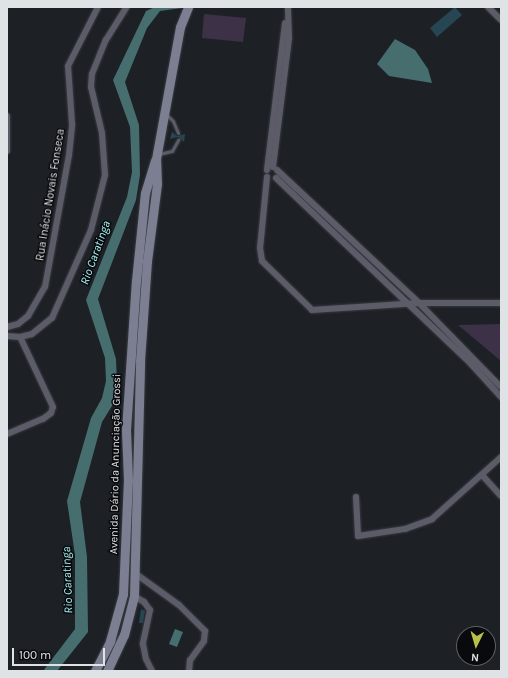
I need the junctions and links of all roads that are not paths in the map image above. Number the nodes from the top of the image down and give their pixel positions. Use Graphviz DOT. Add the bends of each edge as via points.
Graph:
graph roads {
  1 [pos="98,7"];
  2 [pos="127,7"];
  3 [pos="488,7"];
  4 [pos="287,10"];
  5 [pos="186,11"];
  6 [pos="501,20"];
  7 [pos="164,112"];
  8 [pos="7,116"];
  9 [pos="178,133"];
  10 [pos="178,140"];
  11 [pos="7,151"];
  12 [pos="156,157"];
  13 [pos="272,169"];
  14 [pos="267,177"];
  15 [pos="276,178"];
  16 [pos="419,303"];
  17 [pos="501,303"];
  18 [pos="408,304"];
  19 [pos="427,311"];
  20 [pos="418,314"];
  21 [pos="7,327"];
  22 [pos="7,336"];
  23 [pos="20,337"];
  24 [pos="501,387"];
  25 [pos="501,397"];
  26 [pos="126,430"];
  27 [pos="137,430"];
  28 [pos="7,434"];
  29 [pos="501,457"];
  30 [pos="482,475"];
  31 [pos="501,496"];
  32 [pos="356,497"];
  33 [pos="136,574"];
  34 [pos="134,596"];
  35 [pos="95,671"];
  36 [pos="107,671"];
  37 [pos="152,671"];
  38 [pos="189,671"];
  1 -- 21 [label="street, Rua Inácio Novais Fonseca" via="68,66 72,124 70,148 45,287 28,316 18,324"];
  2 -- 23 [label="street" via="106,40 92,74 91,87 102,133 105,175 91,230 52,318 32,334"];
  3 -- 6 [label="street"];
  4 -- 13 [label="street"];
  5 -- 7 [label="main road, Avenida Dário da Anunciação Grossi"];
  7 -- 9 [label="lane" via="173,121"];
  7 -- 12 [label="main road, Avenida Dário da Anunciação Grossi"];
  8 -- 11 [label="street"];
  10 -- 12 [label="lane" via="172,151"];
  12 -- 26 [label="main road, Avenida Dário da Anunciação Grossi" via="148,177 140,233"];
  12 -- 27 [label="main road, Avenida Dário da Anunciação Grossi" via="157,184 144,295"];
  13 -- 14 [label="street"];
  13 -- 15 [label="street"];
  13 -- 16 [label="street"];
  14 -- 15 [label="street"];
  14 -- 18 [label="street" via="260,255 262,261 307,306 318,311"];
  15 -- 18 [label="street"];
  16 -- 17 [label="street"];
  16 -- 18 [label="street"];
  16 -- 19 [label="street"];
  18 -- 20 [label="street"];
  19 -- 20 [label="street" via="426,314"];
  19 -- 24 [label="street"];
  20 -- 25 [label="street"];
  22 -- 23 [label="street"];
  23 -- 28 [label="street" via="53,402 51,413 43,419"];
  26 -- 27 [label="main road"];
  26 -- 35 [label="main road, Avenida Dário da Anunciação Grossi" via="128,503 122,594 110,641"];
  27 -- 33 [label="main road, Avenida Dário da Anunciação Grossi"];
  29 -- 30 [label="street"];
  30 -- 31 [label="street"];
  30 -- 32 [label="street" via="432,519 382,534 358,536"];
  33 -- 34 [label="main road, Avenida Dário da Anunciação Grossi"];
  33 -- 38 [label="street" via="179,605 205,631 204,641 190,660"];
  34 -- 36 [label="main road, Avenida Dário da Anunciação Grossi" via="124,635"];
  34 -- 37 [label="street" via="144,602 150,610 143,644"];
}
